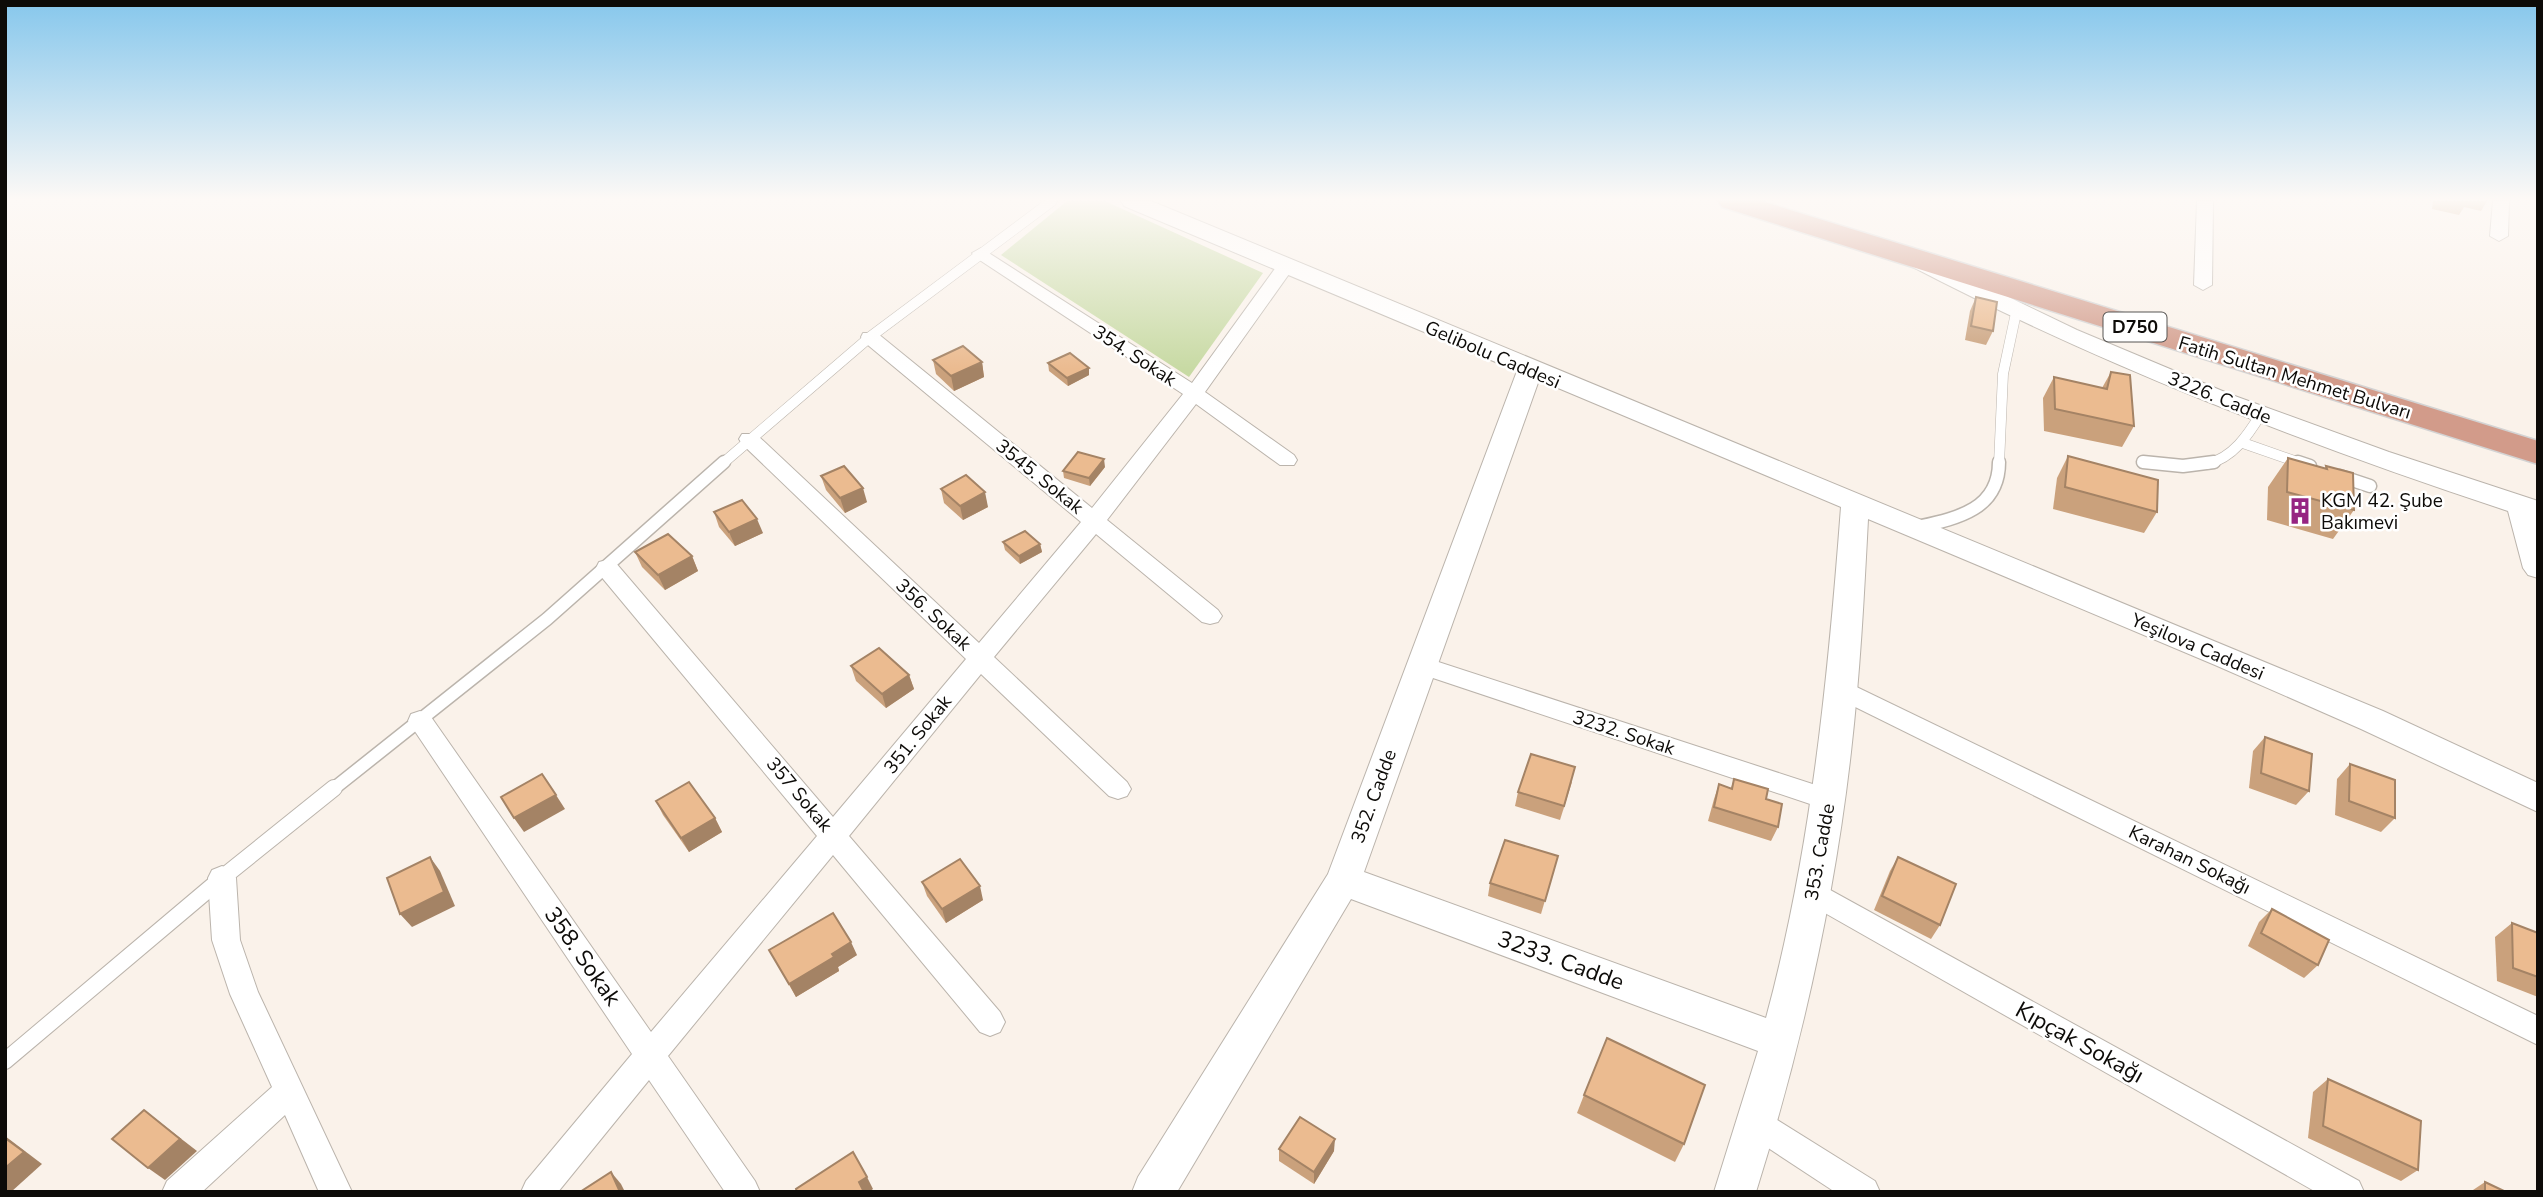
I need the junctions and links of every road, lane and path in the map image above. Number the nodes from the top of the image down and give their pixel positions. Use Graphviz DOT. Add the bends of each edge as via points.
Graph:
graph roads {
  1 [pos="976,257"];
  2 [pos="987,257"];
  3 [pos="1261,257"];
  4 [pos="1909,257"];
  5 [pos="1982,257"];
  6 [pos="2204,257"];
  7 [pos="1913,258"];
  8 [pos="1285,267"];
  9 [pos="2203,285"];
  10 [pos="2016,313"];
  11 [pos="870,337"];
  12 [pos="1530,369"];
  13 [pos="1194,393"];
  14 [pos="2262,414"];
  15 [pos="2538,427"];
  16 [pos="749,439"];
  17 [pos="2243,443"];
  18 [pos="2538,453"];
  19 [pos="1287,460"];
  20 [pos="2143,462"];
  21 [pos="2319,469"];
  22 [pos="2332,473"];
  23 [pos="2370,486"];
  24 [pos="1855,504"];
  25 [pos="2529,508"];
  26 [pos="1094,521"];
  27 [pos="1913,528"];
  28 [pos="607,568"];
  29 [pos="2538,568"];
  30 [pos="1210,616"];
  31 [pos="980,658"];
  32 [pos="1420,665"];
  33 [pos="1842,689"];
  34 [pos="420,721"];
  35 [pos="1118,789"];
  36 [pos="2538,798"];
  37 [pos="1828,799"];
  38 [pos="834,835"];
  39 [pos="222,878"];
  40 [pos="1343,880"];
  41 [pos="1812,892"];
  42 [pos="990,1022"];
  43 [pos="2538,1031"];
  44 [pos="1779,1041"];
  45 [pos="652,1056"];
  46 [pos="5,1061"];
  47 [pos="290,1090"];
  48 [pos="1758,1123"];
  49 [pos="178,1192"];
  50 [pos="337,1192"];
  51 [pos="537,1192"];
  52 [pos="744,1192"];
  53 [pos="1153,1192"];
  54 [pos="1735,1192"];
  55 [pos="1864,1192"];
  56 [pos="2348,1192"];
  1 -- 11 [label="lane"];
  2 -- 13 [label="street, 354. Sokak"];
  3 -- 8 [label="street, Gelibolu Caddesi"];
  4 -- 7 [label="highway, Fatih Sultan Mehmet Bulvarı / D750"];
  5 -- 15 [label="highway, Fatih Sultan Mehmet Bulvarı / D750"];
  6 -- 9 [label="street"];
  7 -- 10 [label="street, 3226. Cadde"];
  7 -- 18 [label="highway, Fatih Sultan Mehmet Bulvarı / D750"];
  8 -- 12 [label="street, Gelibolu Caddesi"];
  8 -- 13 [label="street, 351. Sokak"];
  10 -- 14 [label="street, 3226. Cadde"];
  10 -- 27 [label="lane" via="2001,376 1999,478 1993,491 1975,509"];
  11 -- 16 [label="lane"];
  11 -- 26 [label="street, 3545. Sokak"];
  12 -- 24 [label="street, Gelibolu Caddesi"];
  12 -- 32 [label="street, 352. Cadde"];
  13 -- 19 [label="street, 354. Sokak"];
  13 -- 26 [label="street, 351. Sokak"];
  14 -- 17 [label="lane"];
  14 -- 25 [label="street, 3226. Cadde"];
  16 -- 28 [label="lane"];
  16 -- 31 [label="street, 356. Sokak"];
  17 -- 20 [label="lane" via="2232,454 2200,466"];
  17 -- 21 [label="lane"];
  22 -- 23 [label="lane"];
  24 -- 27 [label="street, Yeşilova Caddesi"];
  24 -- 33 [label="street, 353. Cadde"];
  25 -- 29 [label="street"];
  26 -- 30 [label="street, 3545. Sokak"];
  26 -- 31 [label="street, 351. Sokak"];
  27 -- 36 [label="street, Yeşilova Caddesi" via="2323,699"];
  28 -- 34 [label="lane"];
  28 -- 38 [label="street, 357 Sokak"];
  31 -- 35 [label="street, 356. Sokak"];
  31 -- 38 [label="street, 351. Sokak"];
  32 -- 37 [label="street, 3232. Sokak"];
  32 -- 40 [label="street, 352. Cadde"];
  33 -- 37 [label="street, 353. Cadde"];
  33 -- 43 [label="street, Karahan Sokağı"];
  34 -- 39 [label="lane"];
  34 -- 45 [label="street, 358. Sokak"];
  37 -- 41 [label="street, 353. Cadde"];
  38 -- 42 [label="street, 357 Sokak"];
  38 -- 45 [label="street, 351. Sokak"];
  39 -- 46 [label="lane"];
  39 -- 47 [label="street" via="226,940 244,994"];
  40 -- 44 [label="street, 3233. Cadde"];
  40 -- 53 [label="street, 352. Cadde"];
  41 -- 44 [label="street, 353. Cadde"];
  41 -- 56 [label="street, Kıpçak Sokağı"];
  44 -- 48 [label="street, 353. Cadde"];
  45 -- 51 [label="street, 351. Sokak"];
  45 -- 52 [label="street, 358. Sokak"];
  47 -- 49 [label="street"];
  47 -- 50 [label="street"];
  48 -- 54 [label="street, 353. Cadde"];
  48 -- 55 [label="street"];
}
